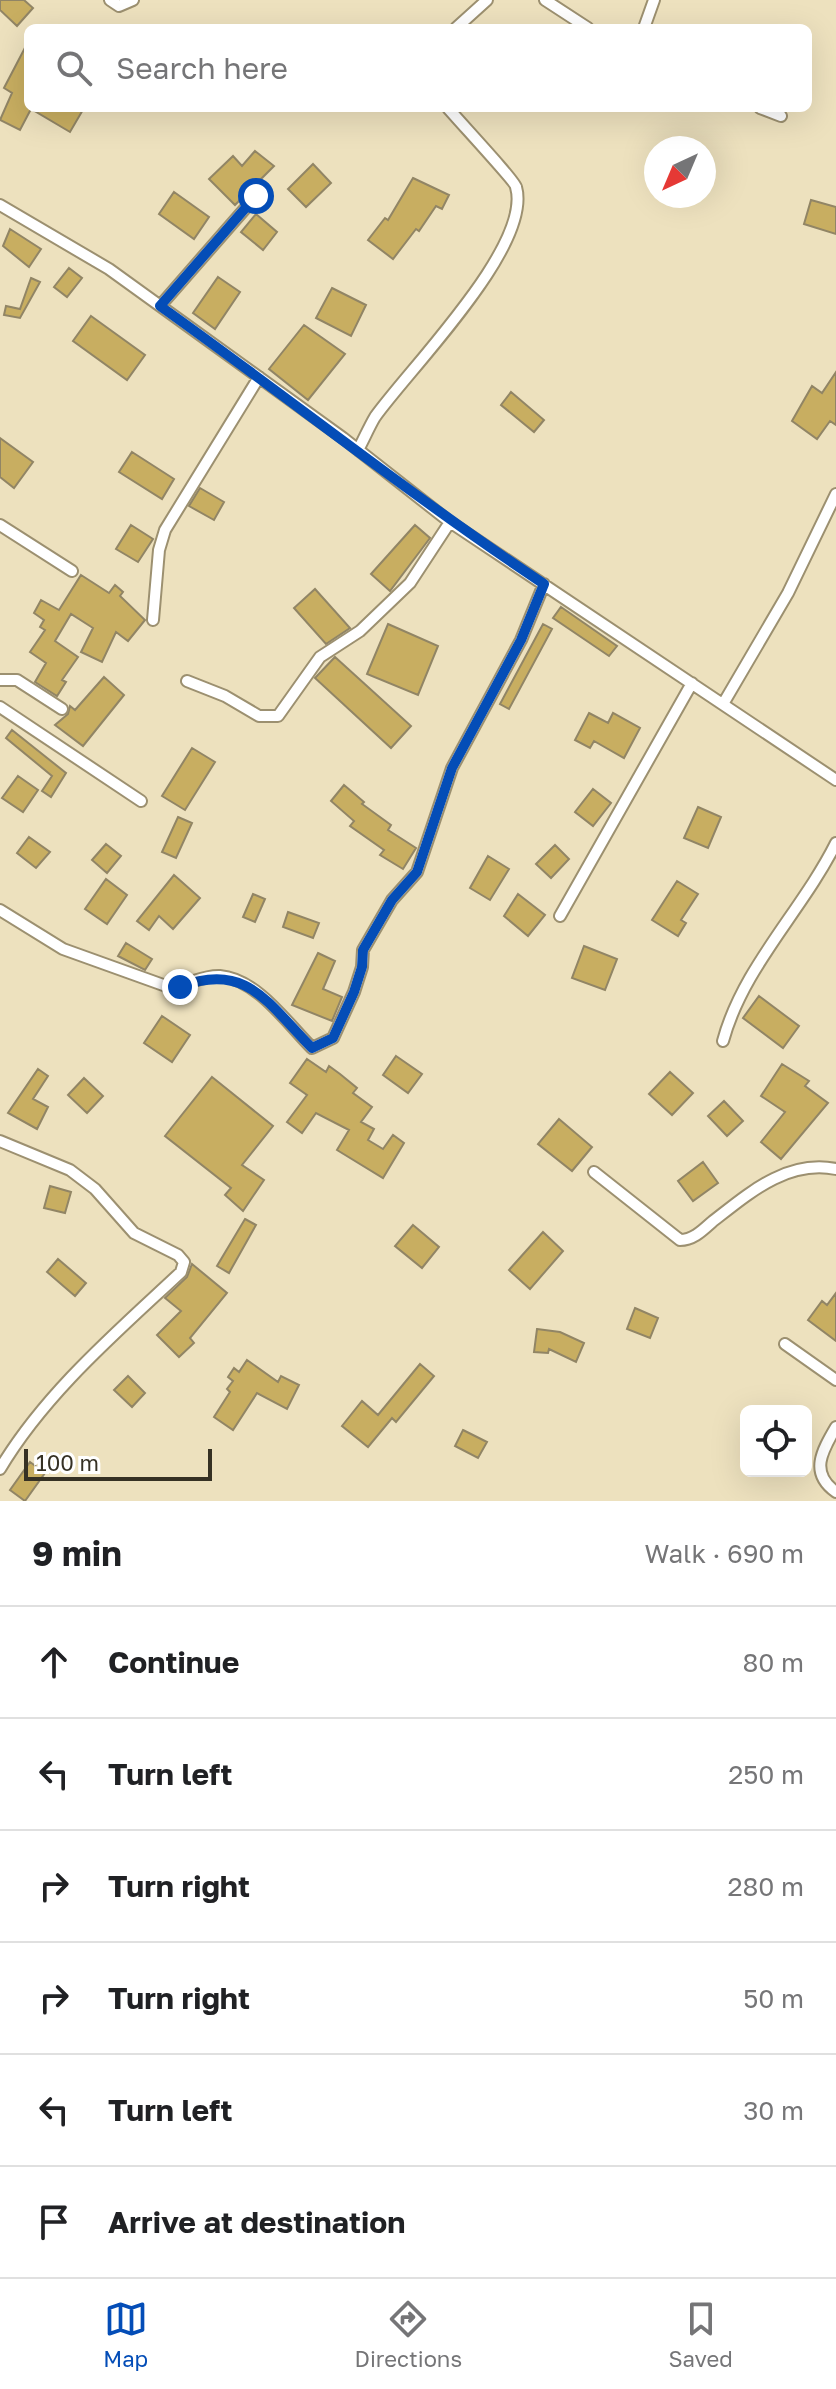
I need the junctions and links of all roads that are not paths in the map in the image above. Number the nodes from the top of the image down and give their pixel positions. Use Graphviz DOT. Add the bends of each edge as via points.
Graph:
graph roads {
  1 [pos="110,0"];
  2 [pos="133,0"];
  3 [pos="487,0"];
  4 [pos="545,0"];
  5 [pos="654,0"];
  6 [pos="460,24"];
  7 [pos="582,24"];
  8 [pos="645,24"];
  9 [pos="452,112"];
  10 [pos="770,112"];
  11 [pos="781,116"];
  12 [pos="256,196"];
  13 [pos="0,205"];
  14 [pos="160,306"];
  15 [pos="259,377"];
  16 [pos="358,450"];
  17 [pos="836,494"];
  18 [pos="450,522"];
  19 [pos="0,525"];
  20 [pos="72,571"];
  21 [pos="544,584"];
  22 [pos="153,620"];
  23 [pos="0,680"];
  24 [pos="187,681"];
  25 [pos="692,683"];
  26 [pos="723,704"];
  27 [pos="0,707"];
  28 [pos="62,709"];
  29 [pos="836,780"];
  30 [pos="141,801"];
  31 [pos="836,843"];
  32 [pos="0,910"];
  33 [pos="560,916"];
  34 [pos="723,1041"];
  35 [pos="0,1141"];
  36 [pos="836,1169"];
  37 [pos="594,1172"];
  38 [pos="785,1344"];
  39 [pos="836,1380"];
  40 [pos="836,1427"];
  41 [pos="0,1469"];
  42 [pos="836,1492"];
  1 -- 2 [label="street" via="119,6"];
  3 -- 6 [label="street"];
  4 -- 7 [label="street"];
  5 -- 8 [label="street"];
  9 -- 16 [label="street" via="515,182 520,204 485,279 375,418"];
  10 -- 11 [label="street"];
  12 -- 14 [label="street"];
  13 -- 14 [label="street" via="109,269"];
  14 -- 15 [label="street"];
  15 -- 16 [label="street"];
  15 -- 22 [label="street" via="165,530"];
  16 -- 18 [label="street"];
  17 -- 26 [label="street" via="788,593"];
  18 -- 21 [label="street"];
  18 -- 24 [label="street" via="410,583 360,631 320,657 278,716 259,716"];
  19 -- 20 [label="street"];
  21 -- 25 [label="street"];
  21 -- 32 [label="street" via="521,640 452,768 417,872 392,900 363,950 354,992 333,1038 312,1048 238,980 219,976 166,986 63,949"];
  23 -- 28 [label="street" via="17,680"];
  25 -- 26 [label="street"];
  25 -- 33 [label="street"];
  26 -- 29 [label="street"];
  27 -- 30 [label="street"];
  31 -- 34 [label="street" via="813,888 732,1008"];
  35 -- 41 [label="street" via="70,1170 134,1233 184,1262 181,1272 31,1424"];
  36 -- 37 [label="street" via="795,1169 747,1194 696,1235 680,1240"];
  38 -- 39 [label="street"];
  40 -- 42 [label="street" via="821,1453 819,1471"];
}
